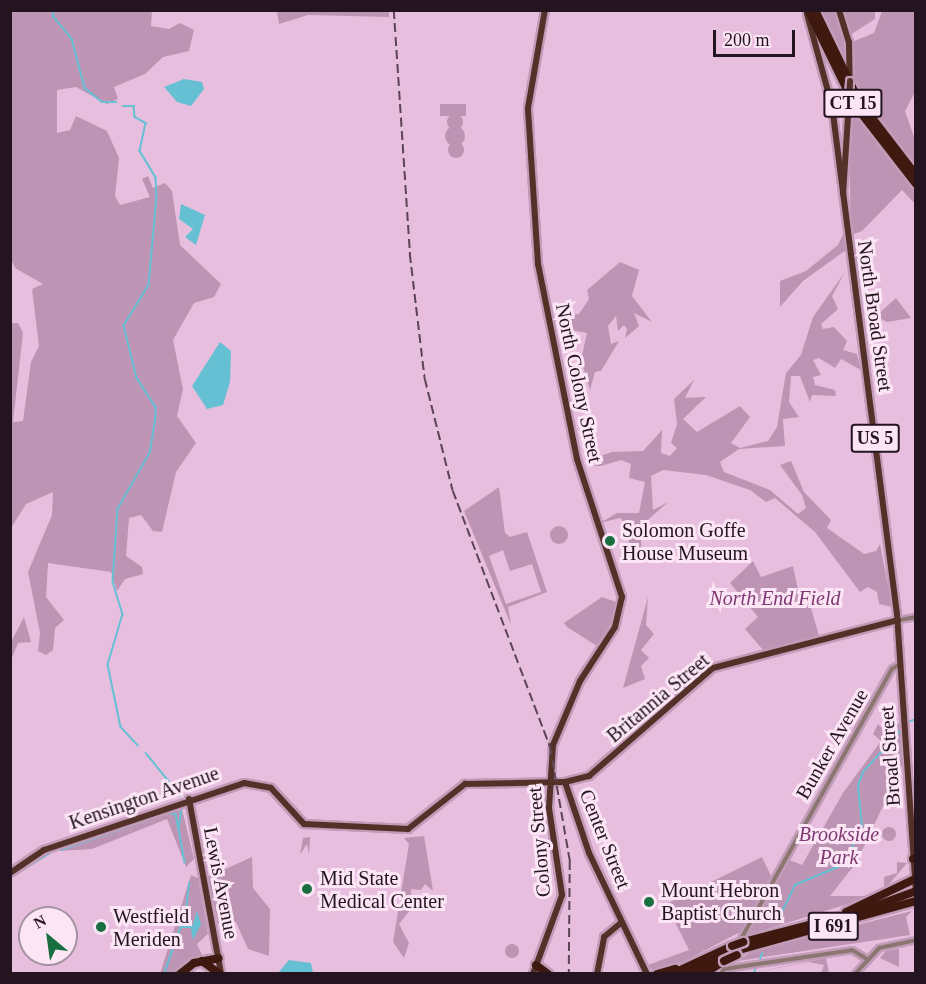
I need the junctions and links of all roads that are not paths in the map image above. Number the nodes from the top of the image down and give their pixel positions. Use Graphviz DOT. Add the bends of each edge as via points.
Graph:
graph roads {
  1 [pos="545,10"];
  2 [pos="807,10"];
  3 [pos="815,10"];
  4 [pos="838,10"];
  5 [pos="841,154"];
  6 [pos="915,175"];
  7 [pos="915,184"];
  8 [pos="915,617"];
  9 [pos="898,620"];
  10 [pos="901,664"];
  11 [pos="554,740"];
  12 [pos="549,781"];
  13 [pos="565,782"];
  14 [pos="189,799"];
  15 [pos="914,859"];
  16 [pos="10,873"];
  17 [pos="915,879"];
  18 [pos="914,892"];
  19 [pos="914,902"];
  20 [pos="823,921"];
  21 [pos="622,922"];
  22 [pos="915,940"];
  23 [pos="736,950"];
  24 [pos="219,958"];
  25 [pos="867,959"];
  26 [pos="201,961"];
  27 [pos="724,965"];
  28 [pos="535,969"];
  29 [pos="687,970"];
  30 [pos="180,974"];
  31 [pos="221,974"];
  32 [pos="548,974"];
  33 [pos="597,974"];
  34 [pos="647,974"];
  35 [pos="657,974"];
  36 [pos="672,974"];
  37 [pos="704,974"];
  38 [pos="855,974"];
  1 -- 11 [label="main road, North Colony Street" via="528,108 540,274 579,467 622,597 615,627 581,680"];
  2 -- 5 [label="main road, North Broad Street / US 5" via="830,92"];
  2 -- 7 [label="highway, CT 15" via="854,104"];
  3 -- 6 [label="highway, CT 15" via="858,101"];
  4 -- 5 [label="main road, North Broad Street / US 5, bridge" via="849,40 850,81"];
  5 -- 9 [label="main road, North Broad Street / US 5"];
  8 -- 9 [label="street"];
  9 -- 10 [label="main road, Broad Street / US 5"];
  9 -- 13 [label="main road, Britannia Street" via="713,668 594,773"];
  10 -- 15 [label="main road, Broad Street / US 5"];
  10 -- 27 [label="street, Bunker Avenue" via="892,669"];
  11 -- 12 [label="main road, Colony Street"];
  12 -- 13 [label="main road, Britannia Street"];
  12 -- 14 [label="main road, Kensington Avenue" via="465,783 417,826 398,831 304,824 274,791 257,783"];
  12 -- 28 [label="main road, Colony Street" via="562,895"];
  13 -- 21 [label="main road, Center Street" via="589,853"];
  14 -- 16 [label="main road, Kensington Avenue" via="44,850"];
  14 -- 24 [label="main road, Lewis Avenue"];
  15 -- 17 [label="main road, Broad Street / US 5"];
  17 -- 18 [label="main road, Broad Street / US 5"];
  17 -- 20 [label="highway"];
  18 -- 20 [label="highway, I 691"];
  19 -- 23 [label="highway, I 691"];
  20 -- 23 [label="highway, I 691, bridge" via="743,942"];
  21 -- 33 [label="main road" via="603,937"];
  21 -- 34 [label="main road, Center Street"];
  22 -- 25 [label="street" via="882,946"];
  23 -- 27 [label="highway, I 691, bridge"];
  23 -- 29 [label="highway, I 691"];
  24 -- 26 [label="highway"];
  24 -- 31 [label="main road, Lewis Avenue"];
  25 -- 27 [label="street" via="852,950 758,965"];
  25 -- 38 [label="street"];
  26 -- 30 [label="highway"];
  26 -- 31 [label="highway"];
  27 -- 29 [label="highway, I 691"];
  27 -- 37 [label="highway"];
  28 -- 32 [label="highway"];
  29 -- 35 [label="highway"];
  29 -- 36 [label="highway, I 691"];
}
